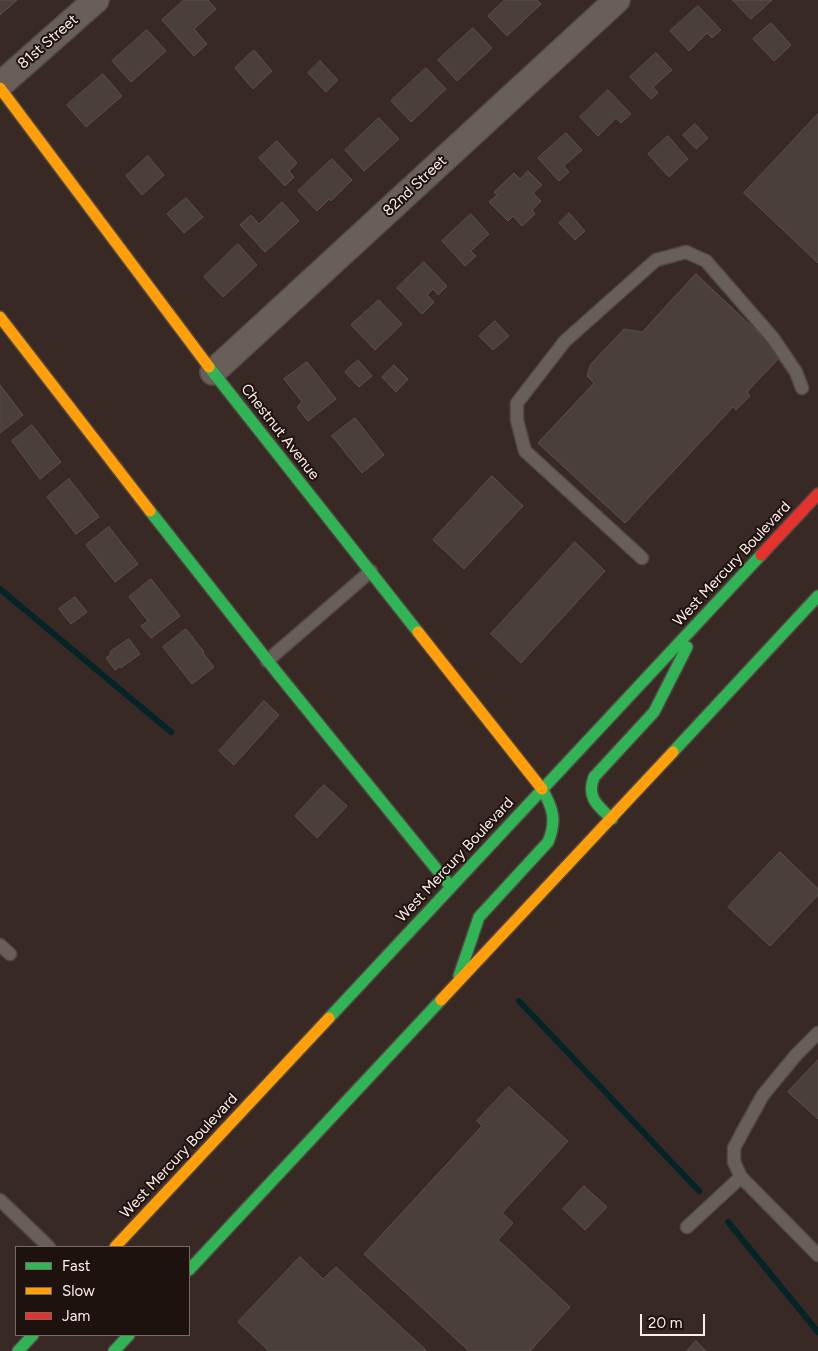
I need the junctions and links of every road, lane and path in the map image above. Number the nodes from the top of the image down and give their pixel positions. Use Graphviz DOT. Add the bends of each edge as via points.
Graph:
graph roads {
  1 [pos="96,0"];
  2 [pos="617,0"];
  3 [pos="0,86"];
  4 [pos="0,317"];
  5 [pos="213,372"];
  6 [pos="802,388"];
  7 [pos="818,494"];
  8 [pos="642,558"];
  9 [pos="371,571"];
  10 [pos="818,596"];
  11 [pos="702,619"];
  12 [pos="267,661"];
  13 [pos="542,790"];
  14 [pos="612,819"];
  15 [pos="451,887"];
  16 [pos="0,945"];
  17 [pos="10,954"];
  18 [pos="456,985"];
  19 [pos="818,1033"];
  20 [pos="741,1177"];
  21 [pos="0,1200"];
  22 [pos="687,1226"];
  23 [pos="48,1246"];
  24 [pos="115,1246"];
  25 [pos="818,1255"];
  26 [pos="190,1269"];
  27 [pos="32,1336"];
  28 [pos="128,1336"];
  29 [pos="18,1351"];
  30 [pos="114,1351"];
  1 -- 3 [label="street, 81st Street"];
  2 -- 5 [label="street, 82nd Street"];
  3 -- 5 [label="main road, Chestnut Avenue"];
  4 -- 12 [label="main road"];
  5 -- 9 [label="main road, Chestnut Avenue"];
  6 -- 8 [label="lane" via="796,372 774,338 706,261 686,252 656,260 565,341 517,403 517,420 525,451"];
  7 -- 11 [label="main road, West Mercury Boulevard"];
  9 -- 12 [label="lane"];
  9 -- 13 [label="main road, Chestnut Avenue"];
  10 -- 14 [label="main road"];
  11 -- 13 [label="main road, West Mercury Boulevard"];
  11 -- 14 [label="main road" via="654,712 589,786 594,802"];
  12 -- 15 [label="main road"];
  13 -- 15 [label="main road, West Mercury Boulevard"];
  13 -- 18 [label="main road, Chestnut Avenue" via="553,811 553,832 548,842 479,916"];
  14 -- 18 [label="main road"];
  15 -- 24 [label="main road, West Mercury Boulevard"];
  16 -- 17 [label="lane"];
  18 -- 26 [label="main road"];
  19 -- 20 [label="lane" via="763,1095 743,1131 734,1148 734,1162"];
  20 -- 22 [label="lane"];
  20 -- 25 [label="lane"];
  21 -- 23 [label="lane"];
  27 -- 29 [label="main road"];
  28 -- 30 [label="main road"];
}
